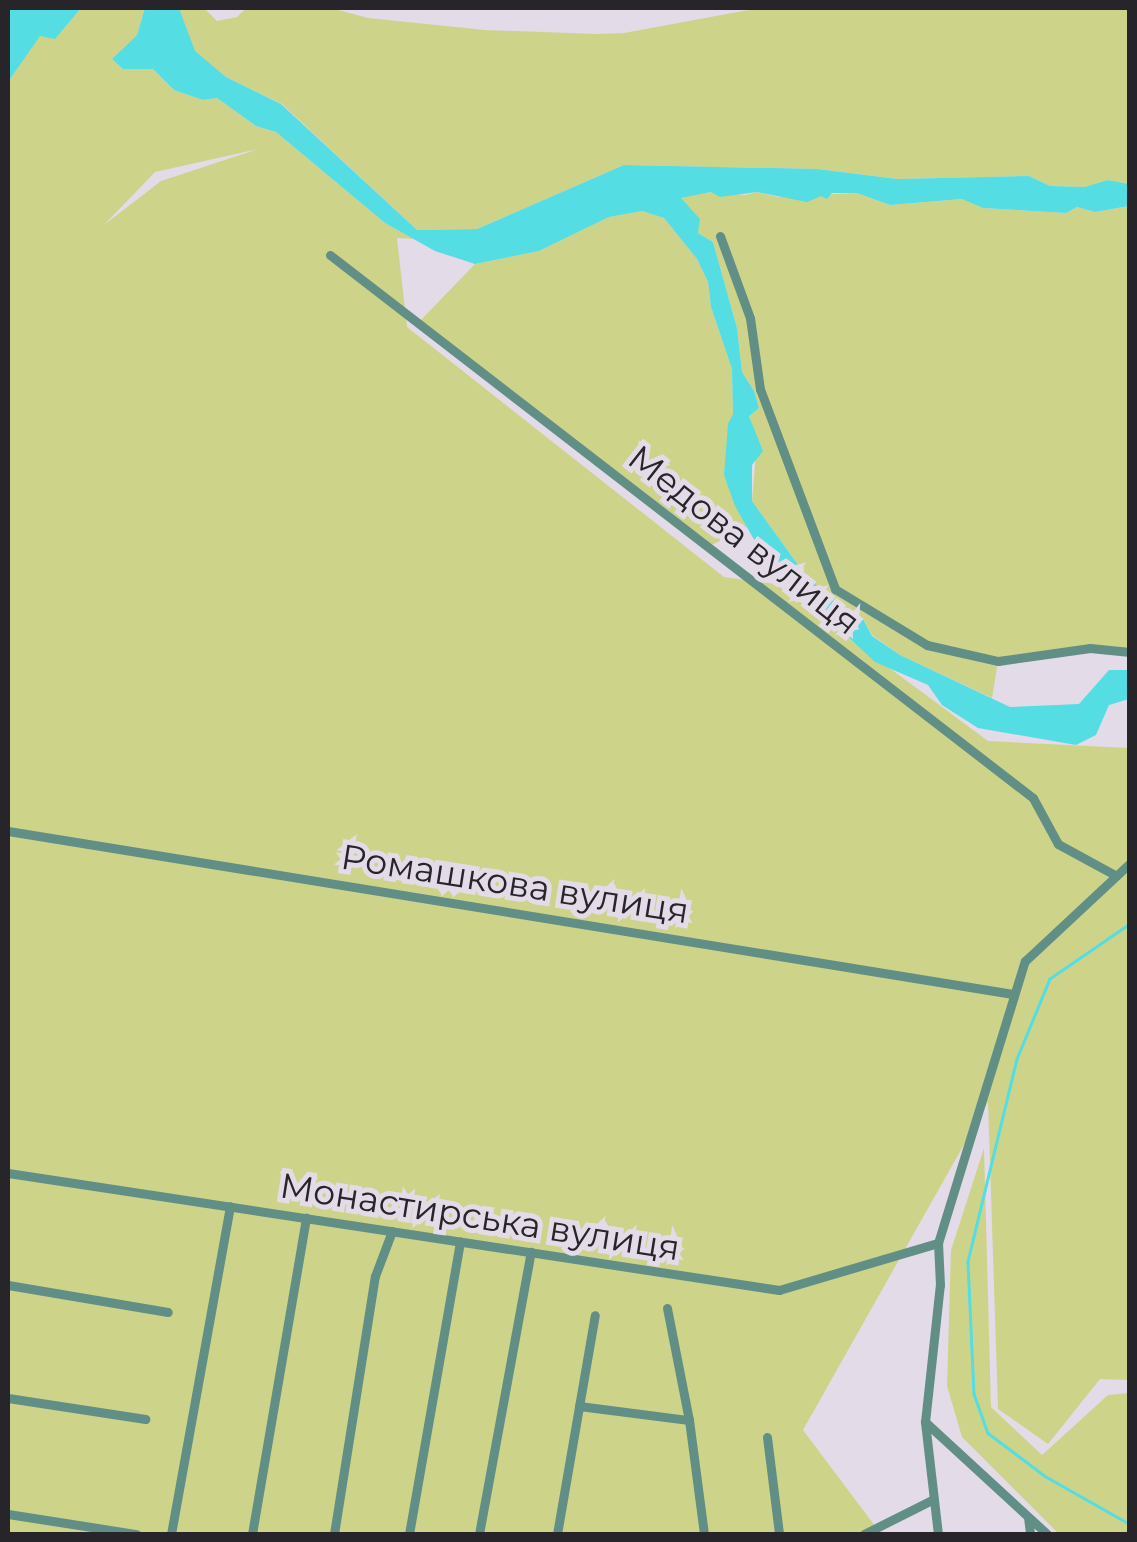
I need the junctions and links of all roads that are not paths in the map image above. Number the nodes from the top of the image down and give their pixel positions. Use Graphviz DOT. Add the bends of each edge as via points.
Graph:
graph roads {
  1 [pos="720,236"];
  2 [pos="330,256"];
  3 [pos="1130,652"];
  4 [pos="8,831"];
  5 [pos="1130,863"];
  6 [pos="1113,874"];
  7 [pos="1013,994"];
  8 [pos="8,1173"];
  9 [pos="230,1206"];
  10 [pos="306,1218"];
  11 [pos="392,1231"];
  12 [pos="460,1242"];
  13 [pos="938,1243"];
  14 [pos="531,1252"];
  15 [pos="8,1284"];
  16 [pos="667,1308"];
  17 [pos="168,1312"];
  18 [pos="595,1315"];
  19 [pos="8,1398"];
  20 [pos="579,1406"];
  21 [pos="145,1420"];
  22 [pos="690,1420"];
  23 [pos="926,1422"];
  24 [pos="767,1438"];
  25 [pos="934,1499"];
  26 [pos="8,1514"];
  27 [pos="1028,1517"];
  28 [pos="38,1519"];
  29 [pos="104,1532"];
  30 [pos="36,1534"];
  31 [pos="136,1534"];
  32 [pos="170,1534"];
  33 [pos="252,1534"];
  34 [pos="334,1534"];
  35 [pos="409,1534"];
  36 [pos="480,1534"];
  37 [pos="557,1534"];
  38 [pos="704,1534"];
  39 [pos="778,1534"];
  40 [pos="864,1534"];
  41 [pos="938,1534"];
  42 [pos="1030,1534"];
  43 [pos="1047,1534"];
  1 -- 3 [label="street" via="750,318 760,389 834,589 927,646 998,661 1090,648"];
  2 -- 6 [label="street, Медова вулиця" via="1033,798 1058,844"];
  4 -- 7 [label="street, Ромашкова вулиця"];
  5 -- 6 [label="street"];
  6 -- 7 [label="street" via="1026,960"];
  7 -- 13 [label="street"];
  8 -- 9 [label="street, Монастирська вулиця"];
  9 -- 10 [label="street, Монастирська вулиця"];
  9 -- 32 [label="street"];
  10 -- 11 [label="street, Монастирська вулиця"];
  10 -- 33 [label="street"];
  11 -- 12 [label="street, Монастирська вулиця"];
  11 -- 34 [label="street" via="376,1276"];
  12 -- 14 [label="street, Монастирська вулиця"];
  12 -- 35 [label="street"];
  13 -- 14 [label="street, Монастирська вулиця" via="779,1290"];
  13 -- 23 [label="street"];
  14 -- 36 [label="street"];
  15 -- 17 [label="street"];
  16 -- 22 [label="street"];
  18 -- 20 [label="street"];
  19 -- 21 [label="street"];
  20 -- 22 [label="street"];
  20 -- 37 [label="street"];
  22 -- 38 [label="street"];
  23 -- 25 [label="street"];
  23 -- 27 [label="street"];
  24 -- 39 [label="street"];
  25 -- 40 [label="street"];
  25 -- 41 [label="street"];
  26 -- 28 [label="street"];
  27 -- 42 [label="street"];
  27 -- 43 [label="street"];
  28 -- 29 [label="street"];
  28 -- 30 [label="street"];
  29 -- 31 [label="street"];
}
